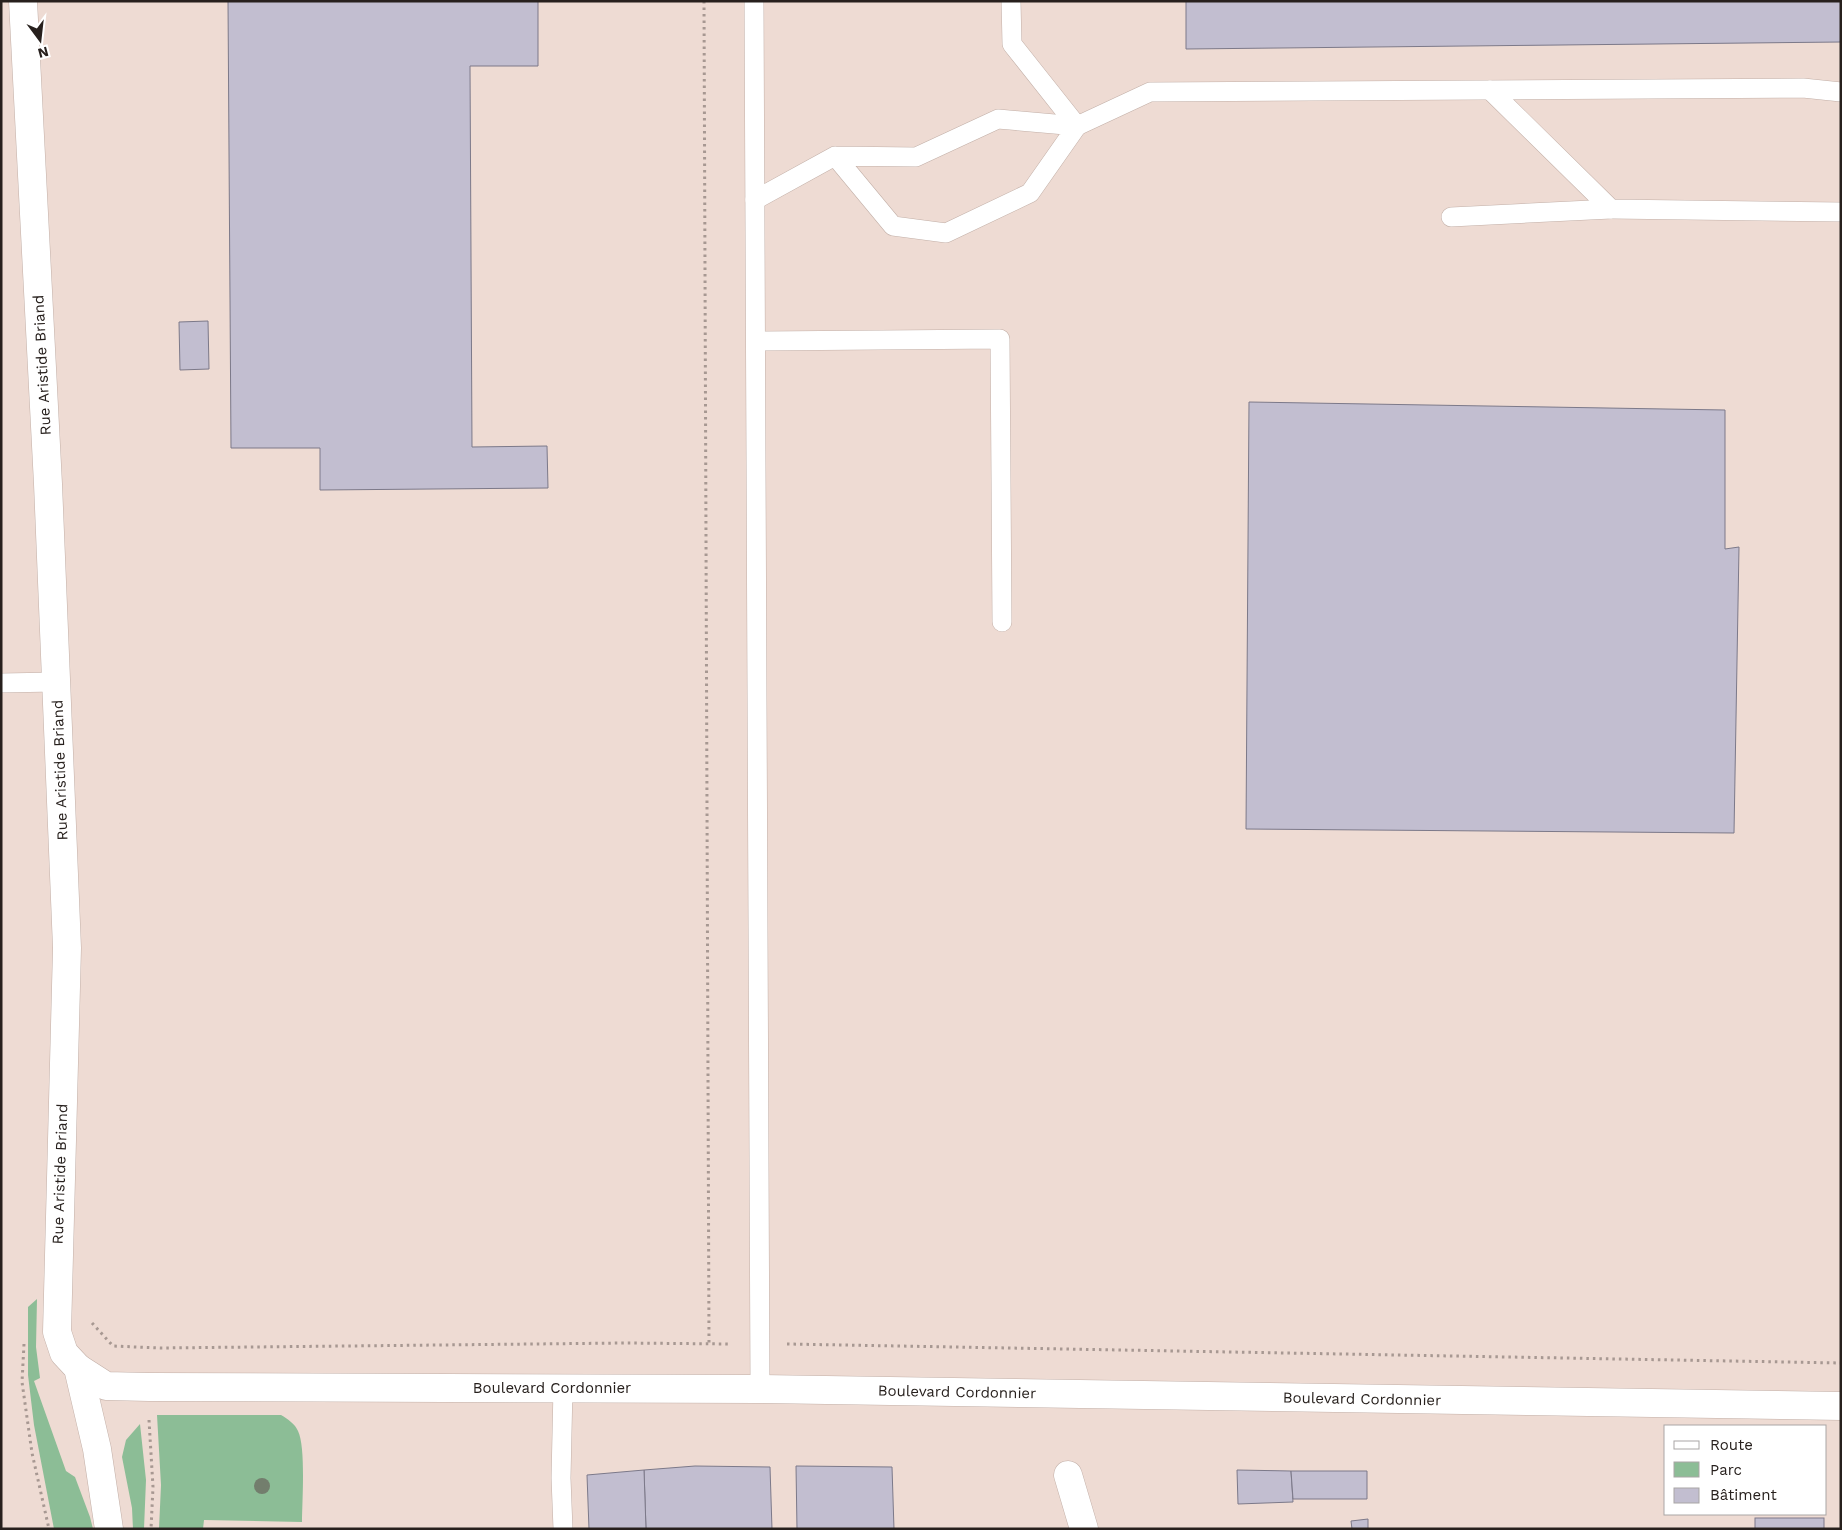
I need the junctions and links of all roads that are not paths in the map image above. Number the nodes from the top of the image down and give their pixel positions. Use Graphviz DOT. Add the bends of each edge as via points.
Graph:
graph roads {
  1 [pos="23,1"];
  2 [pos="754,1"];
  3 [pos="1011,1"];
  4 [pos="1490,90"];
  5 [pos="1841,92"];
  6 [pos="1076,126"];
  7 [pos="835,156"];
  8 [pos="755,200"];
  9 [pos="1611,209"];
  10 [pos="1841,212"];
  11 [pos="1451,217"];
  12 [pos="756,341"];
  13 [pos="1002,622"];
  14 [pos="56,682"];
  15 [pos="1,683"];
  16 [pos="78,1368"];
  17 [pos="563,1388"];
  18 [pos="760,1389"];
  19 [pos="1841,1406"];
  20 [pos="1068,1475"];
  21 [pos="109,1529"];
  22 [pos="563,1529"];
  23 [pos="1084,1529"];
  1 -- 14 [label="street, Rue Aristide Briand"];
  2 -- 8 [label="lane"];
  3 -- 6 [label="lane" via="1012,44"];
  4 -- 5 [label="lane" via="1803,88"];
  4 -- 6 [label="lane" via="1150,92"];
  4 -- 9 [label="lane"];
  6 -- 7 [label="lane" via="998,119 916,157"];
  6 -- 7 [label="lane" via="1030,193 946,233 893,226"];
  7 -- 8 [label="lane"];
  8 -- 12 [label="lane"];
  9 -- 10 [label="lane"];
  9 -- 11 [label="lane"];
  12 -- 13 [label="lane" via="1000,339"];
  12 -- 18 [label="lane"];
  14 -- 15 [label="lane"];
  14 -- 16 [label="street, Rue Aristide Briand" via="67,948 57,1332 64,1353"];
  16 -- 17 [label="street, Boulevard Cordonnier" via="106,1386"];
  16 -- 21 [label="street, Rue Aristide Briand" via="97,1449"];
  17 -- 18 [label="street, Boulevard Cordonnier"];
  17 -- 22 [label="lane"];
  18 -- 19 [label="street, Boulevard Cordonnier"];
  20 -- 23 [label="street"];
}
